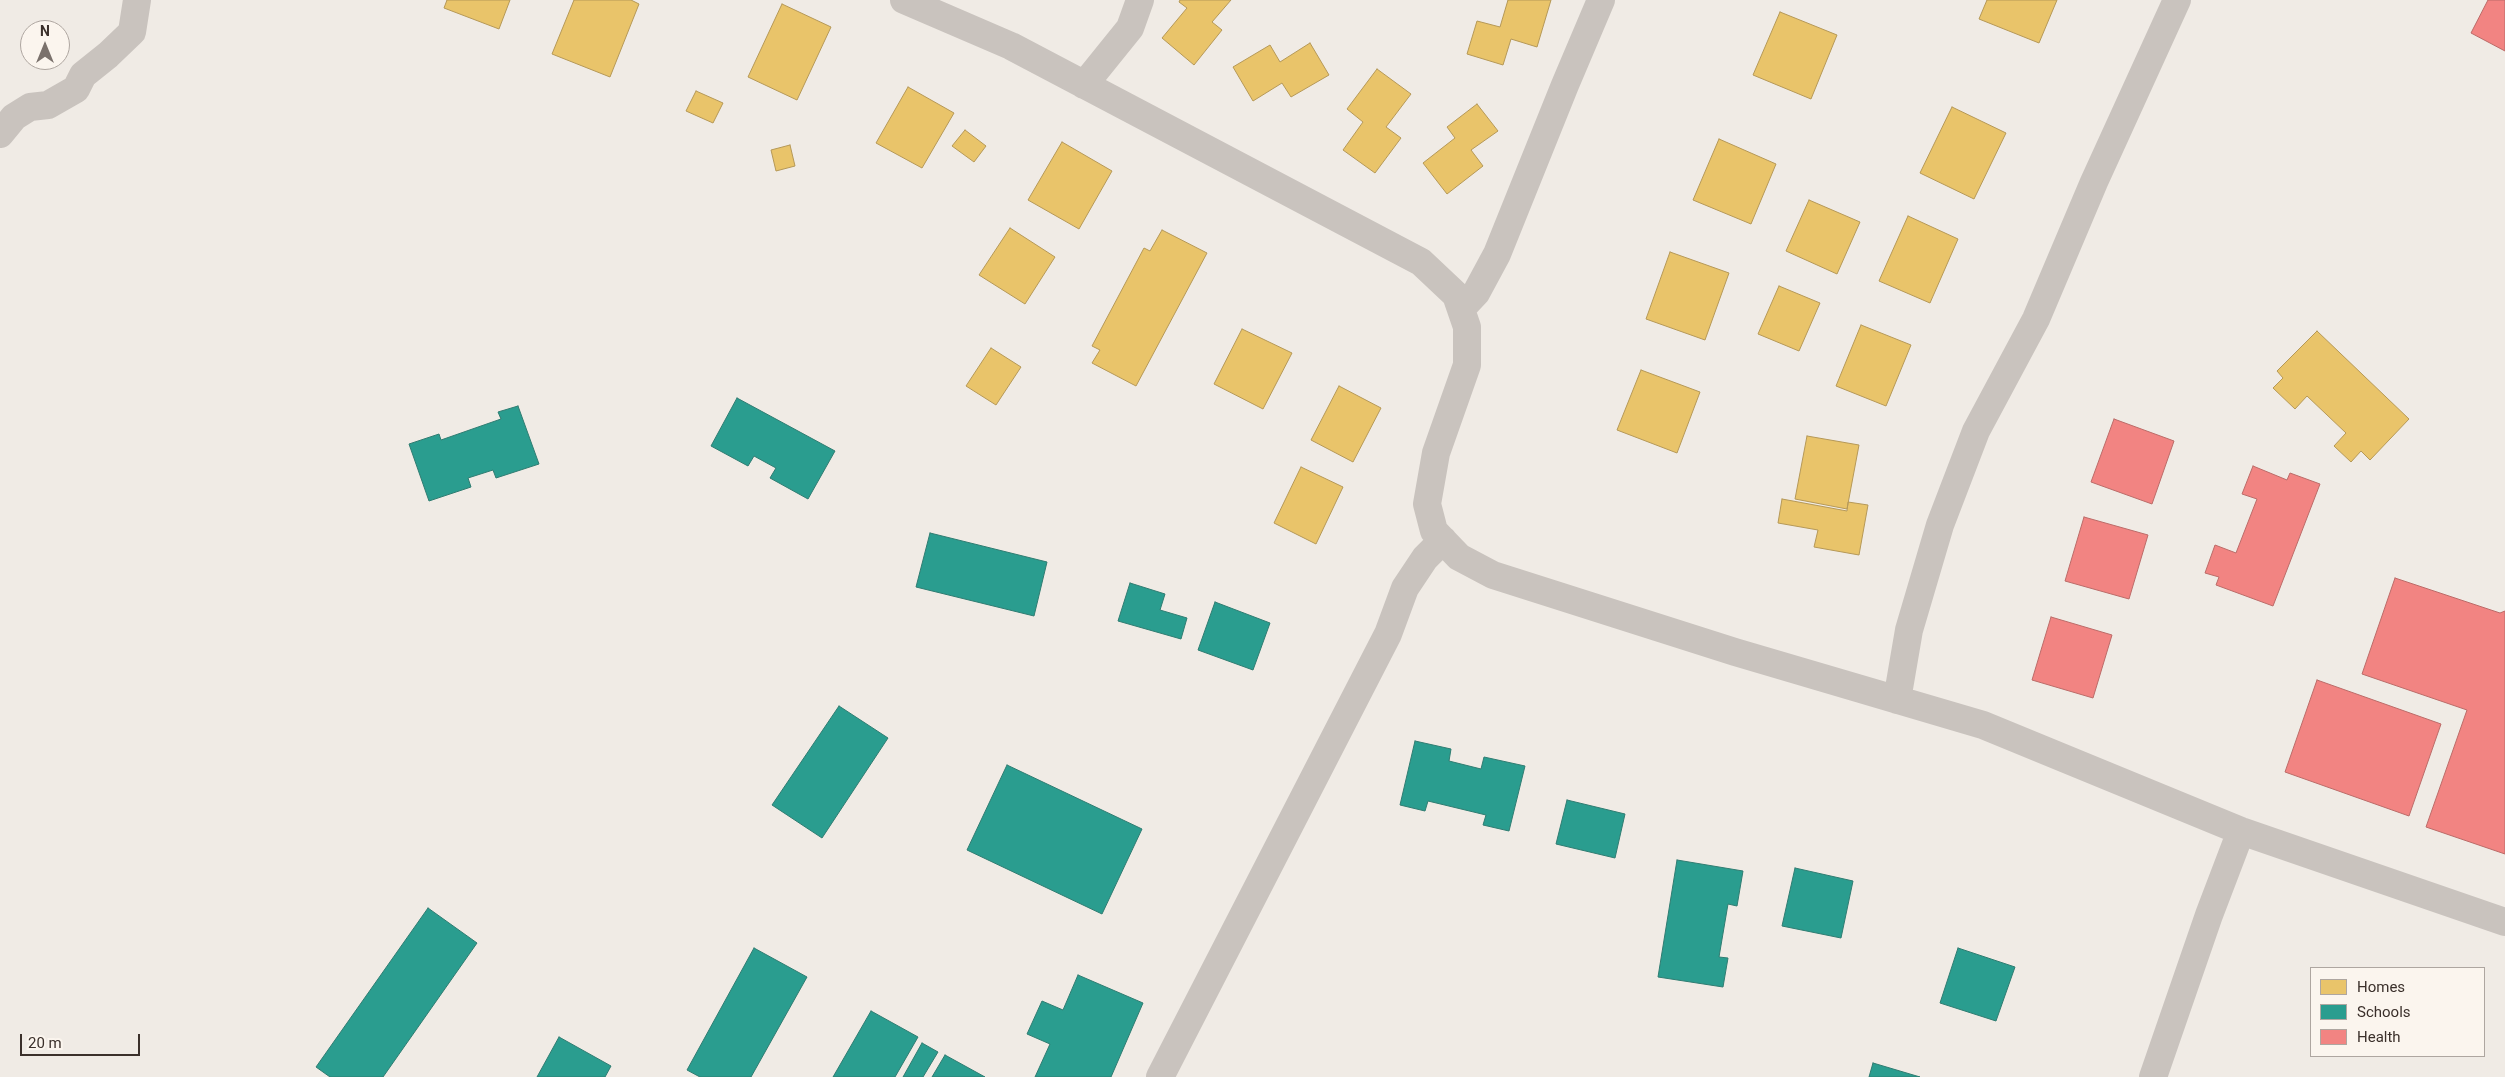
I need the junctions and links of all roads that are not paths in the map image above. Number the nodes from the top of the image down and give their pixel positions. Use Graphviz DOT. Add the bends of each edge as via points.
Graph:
graph roads {
  1 [pos="137,0"];
  2 [pos="904,0"];
  3 [pos="1140,0"];
  4 [pos="1602,0"];
  5 [pos="2177,0"];
  6 [pos="1084,85"];
  7 [pos="0,134"];
  8 [pos="1461,309"];
  9 [pos="1443,540"];
  10 [pos="1897,700"];
  11 [pos="2241,830"];
  12 [pos="2505,922"];
  13 [pos="1160,1077"];
  14 [pos="2153,1077"];
  1 -- 7 [label="street" via="132,32 83,75 76,89 48,105 30,107 14,117"];
  2 -- 6 [label="street" via="1011,46"];
  3 -- 6 [label="street" via="1130,28"];
  4 -- 8 [label="street" via="1497,254 1476,293"];
  5 -- 10 [label="street" via="2036,319 1976,431 1937,534 1909,630"];
  6 -- 8 [label="street" via="1421,262 1456,295"];
  8 -- 9 [label="street" via="1467,327 1467,364 1436,453 1427,504 1434,531"];
  9 -- 10 [label="street" via="1459,557 1493,575"];
  9 -- 13 [label="street" via="1425,558 1405,588 1388,634"];
  10 -- 11 [label="street" via="1983,726"];
  11 -- 12 [label="street"];
  11 -- 14 [label="street"];
}
